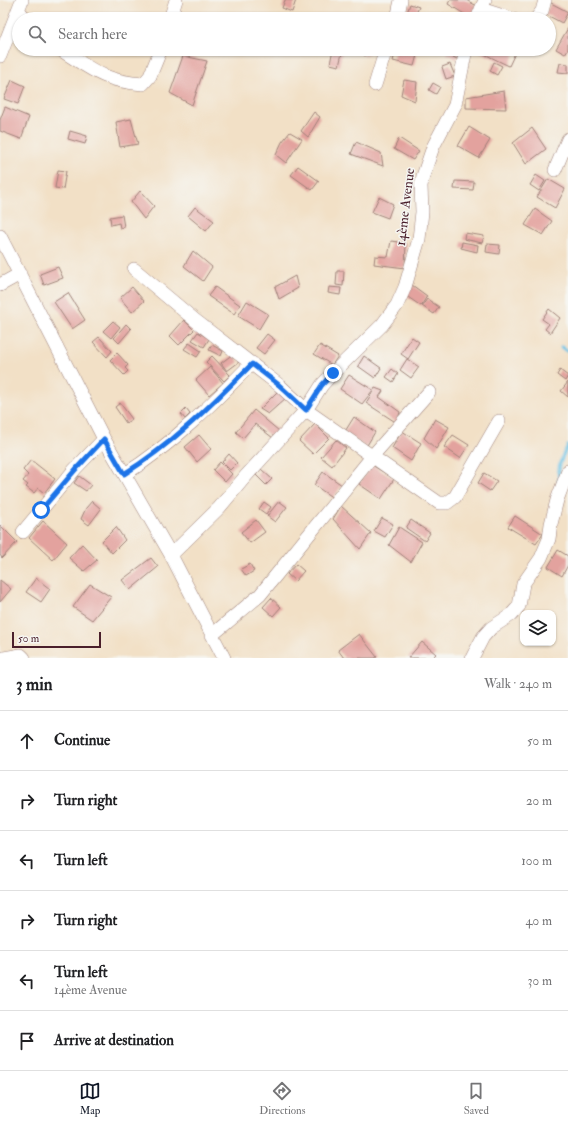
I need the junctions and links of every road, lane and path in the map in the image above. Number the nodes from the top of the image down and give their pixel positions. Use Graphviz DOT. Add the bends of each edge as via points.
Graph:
graph roads {
  1 [pos="176,0"];
  2 [pos="401,0"];
  3 [pos="545,0"];
  4 [pos="172,12"];
  5 [pos="398,12"];
  6 [pos="541,12"];
  7 [pos="12,31"];
  8 [pos="0,56"];
  9 [pos="70,56"];
  10 [pos="159,56"];
  11 [pos="384,56"];
  12 [pos="464,56"];
  13 [pos="375,85"];
  14 [pos="568,139"];
  15 [pos="555,170"];
  16 [pos="0,236"];
  17 [pos="134,269"];
  18 [pos="20,274"];
  19 [pos="0,285"];
  20 [pos="252,364"];
  21 [pos="429,392"];
  22 [pos="306,410"];
  23 [pos="499,421"];
  24 [pos="104,439"];
  25 [pos="371,457"];
  26 [pos="124,474"];
  27 [pos="567,474"];
  28 [pos="23,532"];
  29 [pos="171,555"];
  30 [pos="212,635"];
  31 [pos="4,658"];
  32 [pos="24,658"];
  33 [pos="224,658"];
  34 [pos="472,658"];
  1 -- 4 [label="street"];
  2 -- 5 [label="street"];
  3 -- 6 [label="street"];
  7 -- 8 [label="street"];
  9 -- 10 [label="street" via="100,75 143,84 153,72"];
  11 -- 13 [label="street"];
  12 -- 22 [label="street, 14ème Avenue" via="456,105 433,147 423,176 419,239 397,305 382,325 322,385"];
  14 -- 15 [label="street"];
  16 -- 18 [label="street"];
  17 -- 20 [label="street"];
  18 -- 19 [label="street"];
  18 -- 24 [label="street"];
  20 -- 22 [label="street"];
  20 -- 26 [label="street" via="182,432 152,457"];
  21 -- 25 [label="street"];
  22 -- 25 [label="street"];
  22 -- 29 [label="street, 14ème Avenue" via="219,508"];
  23 -- 25 [label="street" via="455,497 447,503 438,503"];
  24 -- 26 [label="street"];
  24 -- 28 [label="street"];
  25 -- 30 [label="street" via="260,595"];
  26 -- 29 [label="street"];
  27 -- 34 [label="street" via="560,491 549,540 541,558 523,584 519,606 491,628"];
  29 -- 30 [label="street"];
  30 -- 33 [label="street"];
  31 -- 32 [label="street"];
}
